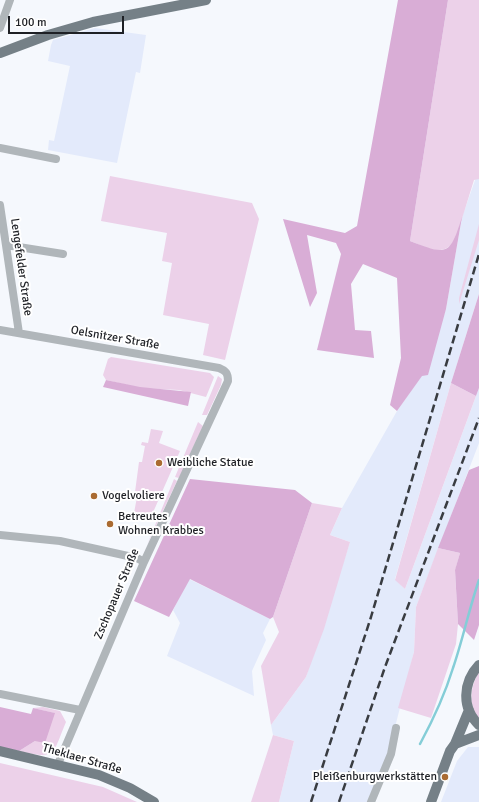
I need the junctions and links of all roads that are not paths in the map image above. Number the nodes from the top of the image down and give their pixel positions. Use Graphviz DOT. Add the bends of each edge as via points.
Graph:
graph roads {
  1 [pos="10,0"];
  2 [pos="206,0"];
  3 [pos="0,28"];
  4 [pos="0,53"];
  5 [pos="0,148"];
  6 [pos="56,159"];
  7 [pos="0,204"];
  8 [pos="6,245"];
  9 [pos="63,254"];
  10 [pos="0,330"];
  11 [pos="18,333"];
  12 [pos="225,370"];
  13 [pos="0,535"];
  14 [pos="144,562"];
  15 [pos="479,665"];
  16 [pos="0,694"];
  17 [pos="80,710"];
  18 [pos="469,710"];
  19 [pos="479,725"];
  20 [pos="396,728"];
  21 [pos="479,735"];
  22 [pos="455,744"];
  23 [pos="0,751"];
  24 [pos="58,764"];
  25 [pos="154,802"];
  26 [pos="371,802"];
  27 [pos="431,802"];
  1 -- 3 [label="street"];
  2 -- 4 [label="main road" via="93,22"];
  5 -- 6 [label="street"];
  7 -- 8 [label="street, Lengefelder Straße"];
  8 -- 9 [label="street"];
  8 -- 11 [label="street, Lengefelder Straße"];
  10 -- 11 [label="street, Oelsnitzer Straße"];
  11 -- 12 [label="street, Oelsnitzer Straße"];
  12 -- 14 [label="street, Zschopauer Straße" via="228,381"];
  13 -- 14 [label="street" via="60,541 137,558"];
  14 -- 17 [label="street, Zschopauer Straße"];
  15 -- 18 [label="main road" via="468,684 466,693"];
  16 -- 17 [label="street"];
  17 -- 24 [label="street, Zschopauer Straße"];
  18 -- 19 [label="main road"];
  18 -- 22 [label="main road"];
  20 -- 26 [label="street" via="391,754"];
  21 -- 22 [label="main road"];
  22 -- 27 [label="main road"];
  23 -- 24 [label="main road, Theklaer Straße"];
  24 -- 25 [label="main road, Theklaer Straße" via="117,781"];
}
